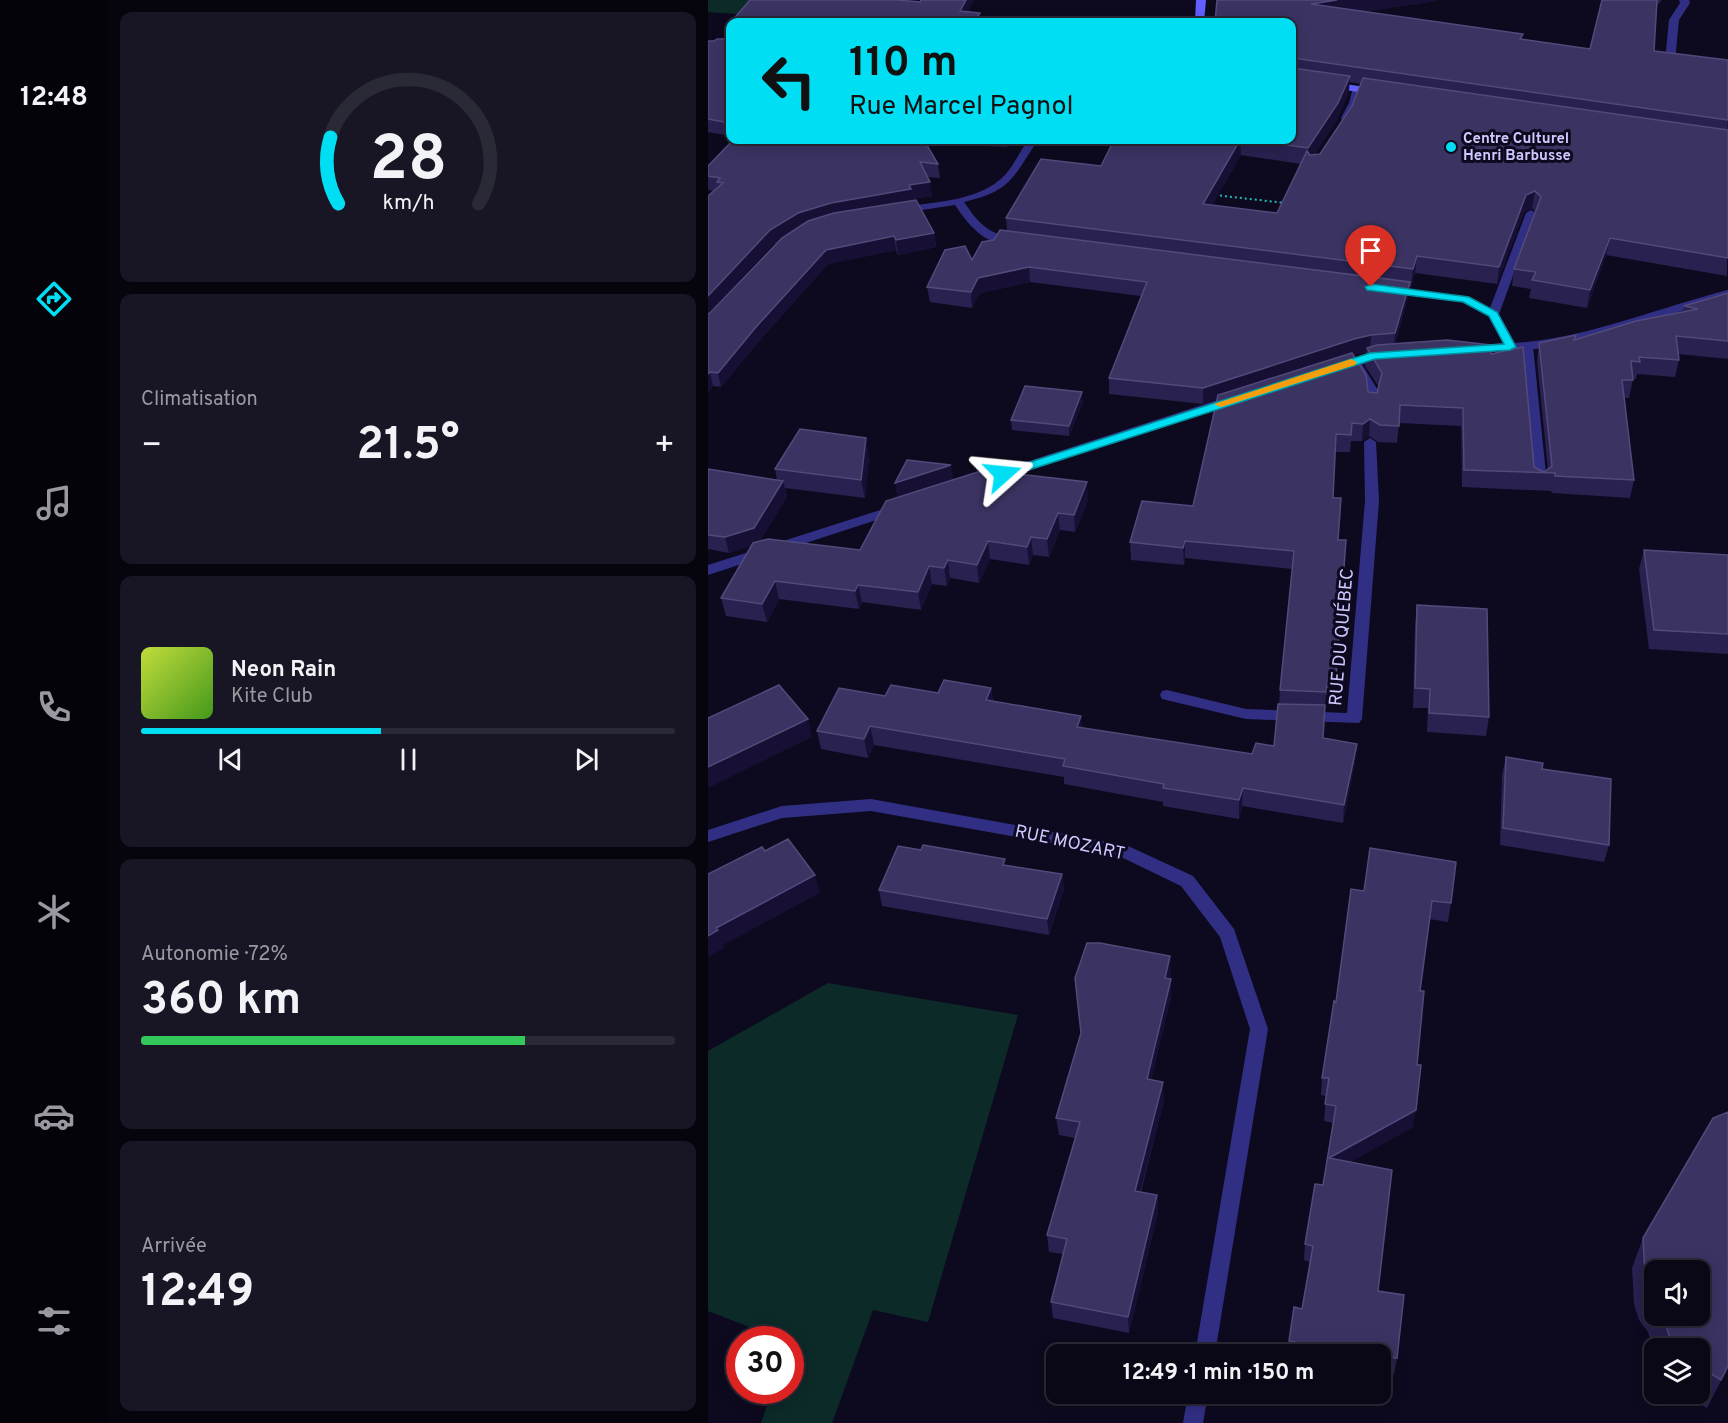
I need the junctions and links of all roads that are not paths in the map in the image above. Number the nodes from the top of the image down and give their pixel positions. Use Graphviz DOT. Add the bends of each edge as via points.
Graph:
graph roads {
  1 [pos="1201,0"];
  2 [pos="1684,0"];
  3 [pos="1200,18"];
  4 [pos="1670,61"];
  5 [pos="1296,80"];
  6 [pos="1356,90"];
  7 [pos="1395,95"];
  8 [pos="1344,124"];
  9 [pos="1031,144"];
  10 [pos="958,201"];
  11 [pos="887,213"];
  12 [pos="1531,213"];
  13 [pos="1028,244"];
  14 [pos="1383,289"];
  15 [pos="1728,293"];
  16 [pos="1493,314"];
  17 [pos="1527,345"];
  18 [pos="1510,347"];
  19 [pos="1454,351"];
  20 [pos="1397,354"];
  21 [pos="1354,361"];
  22 [pos="1332,368"];
  23 [pos="1253,393"];
  24 [pos="1372,405"];
  25 [pos="1370,442"];
  26 [pos="980,482"];
  27 [pos="1540,484"];
  28 [pos="912,504"];
  29 [pos="708,570"];
  30 [pos="1167,695"];
  31 [pos="708,836"];
  32 [pos="1207,1344"];
  33 [pos="1196,1404"];
  34 [pos="1193,1423"];
  1 -- 3 [label="street"];
  2 -- 4 [label="street" via="1686,3 1674,21"];
  5 -- 6 [label="street"];
  6 -- 7 [label="street"];
  6 -- 8 [label="street"];
  9 -- 10 [label="street" via="1000,186"];
  10 -- 11 [label="street"];
  10 -- 13 [label="street" via="979,229 993,239"];
  12 -- 16 [label="street"];
  14 -- 16 [label="street" via="1465,300"];
  15 -- 17 [label="street" via="1584,336"];
  16 -- 18 [label="street"];
  17 -- 18 [label="street"];
  17 -- 27 [label="street"];
  18 -- 19 [label="street"];
  20 -- 21 [label="street"];
  21 -- 22 [label="street"];
  21 -- 24 [label="street" via="1373,392"];
  23 -- 26 [label="street"];
  25 -- 30 [label="street, RUE DU QUÉBEC" via="1372,501 1354,719 1246,714"];
  28 -- 29 [label="street"];
  31 -- 32 [label="street, RUE MOZART" via="783,812 871,805 1120,849 1187,881 1228,934 1259,1029"];
  33 -- 34 [label="street"];
}
